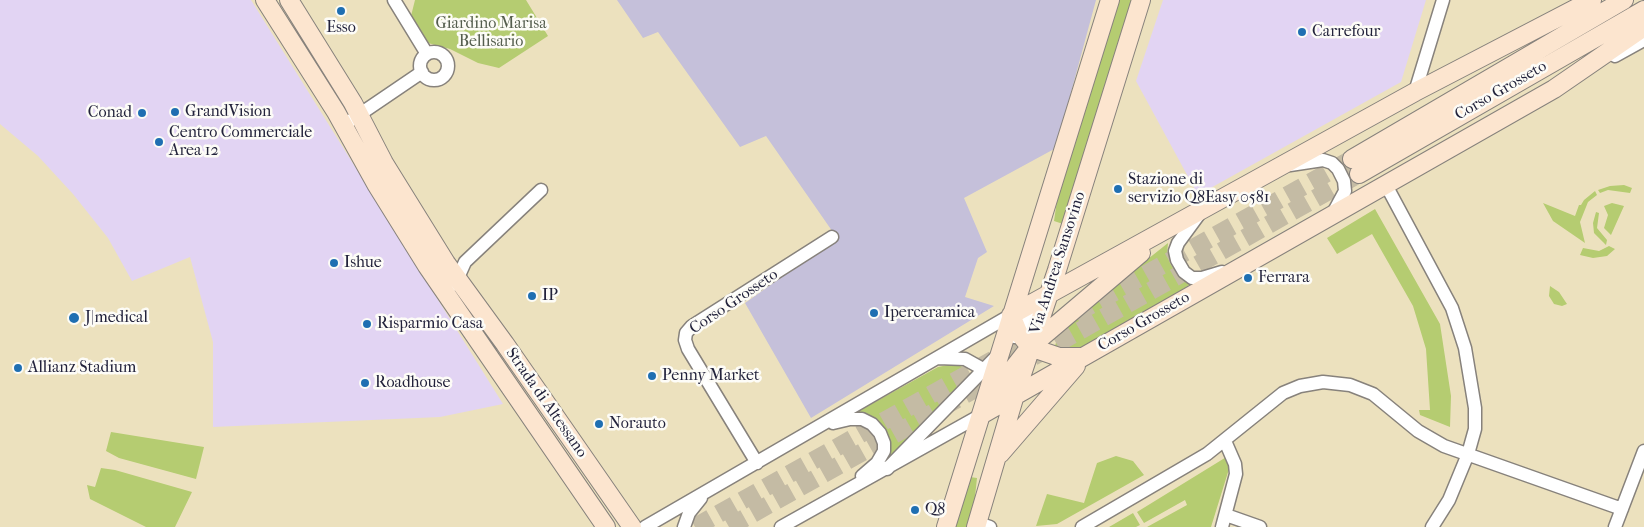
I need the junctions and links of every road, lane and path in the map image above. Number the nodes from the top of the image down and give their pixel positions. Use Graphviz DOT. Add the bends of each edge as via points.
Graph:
graph roads {
  1 [pos="264,0"];
  2 [pos="289,0"];
  3 [pos="394,0"];
  4 [pos="1110,0"];
  5 [pos="1141,0"];
  6 [pos="1443,0"];
  7 [pos="1581,0"];
  8 [pos="1592,0"];
  9 [pos="1624,0"];
  10 [pos="1644,10"];
  11 [pos="1644,27"];
  12 [pos="1524,34"];
  13 [pos="1644,40"];
  14 [pos="427,54"];
  15 [pos="422,72"];
  16 [pos="1554,89"];
  17 [pos="1415,92"];
  18 [pos="359,114"];
  19 [pos="344,125"];
  20 [pos="1277,168"];
  21 [pos="1386,185"];
  22 [pos="541,190"];
  23 [pos="1205,208"];
  24 [pos="1332,215"];
  25 [pos="1174,225"];
  26 [pos="832,237"];
  27 [pos="1247,263"];
  28 [pos="457,280"];
  29 [pos="444,292"];
  30 [pos="1049,294"];
  31 [pos="1012,315"];
  32 [pos="1018,332"];
  33 [pos="1030,347"];
  34 [pos="1001,352"];
  35 [pos="1085,356"];
  36 [pos="936,358"];
  37 [pos="993,375"];
  38 [pos="1015,395"];
  39 [pos="981,414"];
  40 [pos="816,429"];
  41 [pos="1225,441"];
  42 [pos="1644,451"];
  43 [pos="1468,454"];
  44 [pos="996,460"];
  45 [pos="757,463"];
  46 [pos="887,469"];
  47 [pos="710,489"];
  48 [pos="847,489"];
  49 [pos="1622,509"];
  50 [pos="1224,521"];
  51 [pos="981,526"];
  52 [pos="606,527"];
  53 [pos="632,527"];
  54 [pos="645,527"];
  55 [pos="684,527"];
  56 [pos="781,527"];
  57 [pos="946,527"];
  58 [pos="1082,527"];
  59 [pos="1260,527"];
  60 [pos="1432,527"];
  61 [pos="1615,527"];
  1 -- 19 [label="main road, Strada di Altessano"];
  2 -- 18 [label="main road, Strada di Altessano"];
  3 -- 14 [label="street"];
  4 -- 31 [label="main road, Via Andrea Sansovino"];
  5 -- 30 [label="main road, Via Andrea Sansovino"];
  6 -- 17 [label="street"];
  7 -- 12 [label="street, Corso Grosseto"];
  8 -- 12 [label="main road, Corso Grosseto"];
  9 -- 10 [label="main road, Corso Grosseto" via="1355,167"];
  11 -- 16 [label="main road, Corso Grosseto"];
  12 -- 17 [label="main road, Corso Grosseto"];
  13 -- 16 [label="street, Corso Grosseto"];
  14 -- 15 [label="street" via="420,64"];
  14 -- 15 [label="street" via="436,52 443,56 448,63 446,72 441,78 432,80"];
  15 -- 18 [label="street"];
  16 -- 21 [label="main road, Corso Grosseto"];
  17 -- 20 [label="main road, Corso Grosseto"];
  18 -- 19 [label="street"];
  18 -- 28 [label="main road, Strada di Altessano" via="384,163"];
  19 -- 29 [label="main road, Strada di Altessano" via="376,184"];
  20 -- 23 [label="main road, Corso Grosseto"];
  20 -- 24 [label="street, Corso Grosseto" via="1319,160 1335,165 1345,188"];
  21 -- 24 [label="main road, Corso Grosseto"];
  21 -- 43 [label="street" via="1458,324 1475,408 1475,429"];
  22 -- 28 [label="street" via="465,262"];
  23 -- 25 [label="main road, Corso Grosseto"];
  23 -- 27 [label="street, Corso Grosseto" via="1176,247 1176,258 1184,272 1199,279"];
  24 -- 27 [label="main road, Corso Grosseto"];
  25 -- 30 [label="main road, Corso Grosseto"];
  25 -- 33 [label="main road"];
  26 -- 45 [label="street, Corso Grosseto" via="692,326 686,334 688,349"];
  27 -- 35 [label="main road, Corso Grosseto"];
  28 -- 29 [label="street"];
  28 -- 53 [label="main road, Strada di Altessano"];
  29 -- 52 [label="main road, Strada di Altessano"];
  30 -- 31 [label="main road, Corso Grosseto"];
  30 -- 32 [label="street, Corso Grosseto"];
  30 -- 33 [label="main road, Via Andrea Sansovino"];
  31 -- 32 [label="main road"];
  31 -- 34 [label="main road, Via Andrea Sansovino"];
  31 -- 36 [label="street, Corso Grosseto"];
  32 -- 33 [label="main road"];
  32 -- 34 [label="street, Corso Grosseto"];
  33 -- 35 [label="main road" via="1059,357"];
  33 -- 37 [label="main road"];
  33 -- 38 [label="main road, Via Andrea Sansovino"];
  34 -- 37 [label="main road, Via Andrea Sansovino"];
  35 -- 38 [label="main road, Corso Grosseto"];
  35 -- 44 [label="main road"];
  36 -- 37 [label="street" via="966,359"];
  36 -- 40 [label="street, Corso Grosseto"];
  37 -- 38 [label="street"];
  37 -- 39 [label="main road, Via Andrea Sansovino"];
  37 -- 46 [label="street, Corso Grosseto"];
  38 -- 39 [label="main road, Corso Grosseto"];
  38 -- 44 [label="main road, Via Andrea Sansovino"];
  39 -- 46 [label="street, Corso Grosseto"];
  39 -- 57 [label="main road, Via Andrea Sansovino"];
  40 -- 45 [label="street, Corso Grosseto"];
  40 -- 48 [label="street, Corso Grosseto" via="843,420 862,419 872,424 882,436 881,458"];
  41 -- 43 [label="street" via="1286,392 1306,384 1329,382 1350,385 1373,394 1432,440"];
  41 -- 50 [label="street" via="1236,469"];
  41 -- 58 [label="street" via="1192,464"];
  42 -- 49 [label="street"];
  43 -- 49 [label="street"];
  43 -- 60 [label="street" via="1449,500"];
  44 -- 51 [label="main road, Via Andrea Sansovino"];
  45 -- 47 [label="street, Corso Grosseto"];
  46 -- 48 [label="street, Corso Grosseto"];
  47 -- 54 [label="street, Corso Grosseto"];
  47 -- 55 [label="street, Corso Grosseto" via="689,513"];
  48 -- 56 [label="street, Corso Grosseto"];
  49 -- 61 [label="street"];
  50 -- 59 [label="street"];
}
